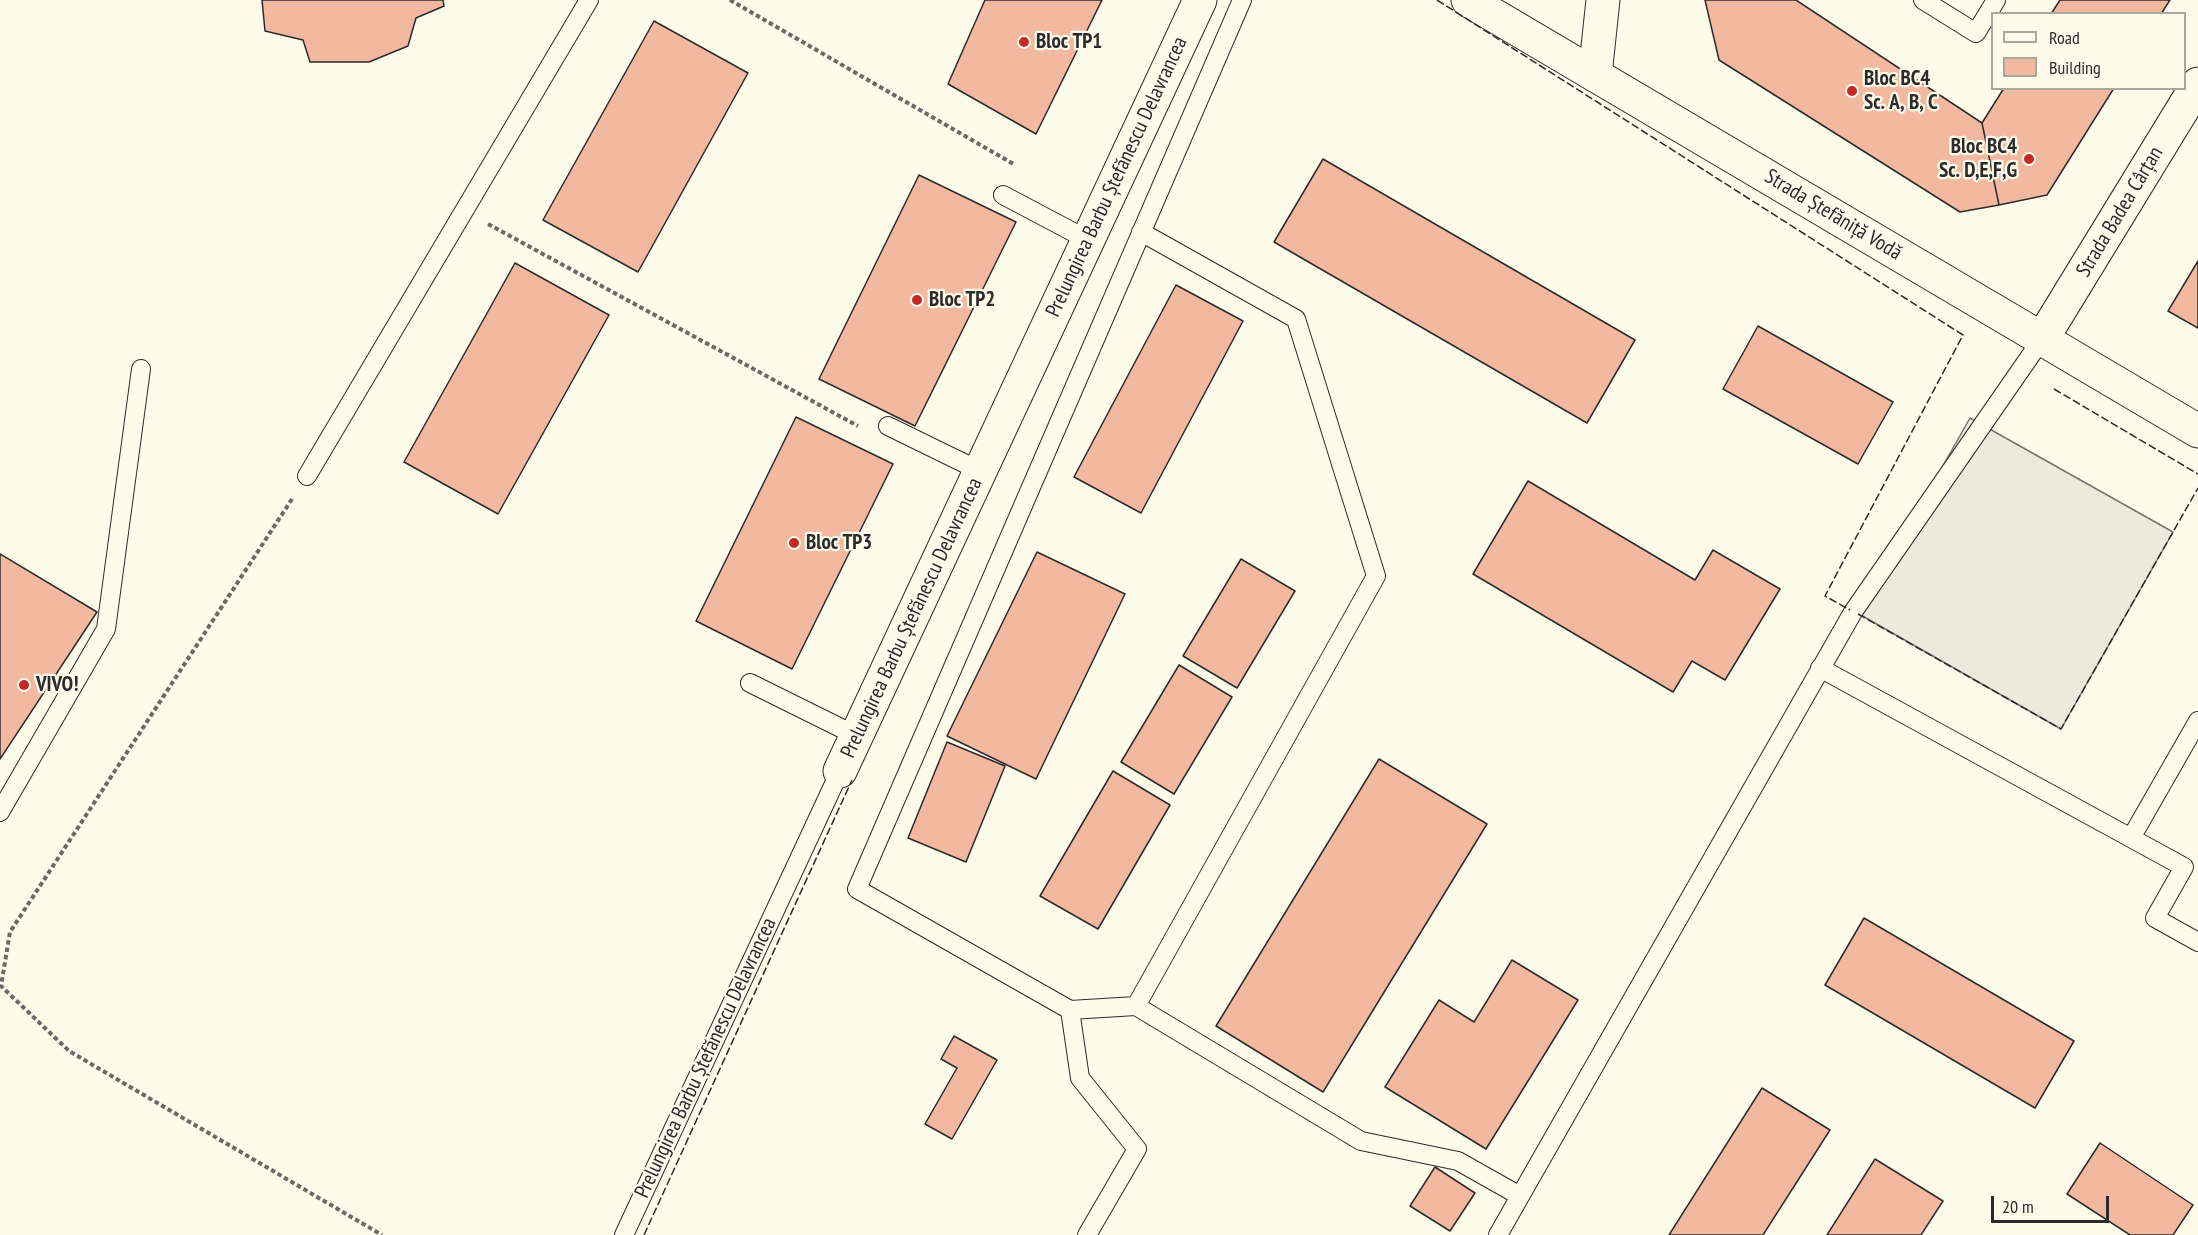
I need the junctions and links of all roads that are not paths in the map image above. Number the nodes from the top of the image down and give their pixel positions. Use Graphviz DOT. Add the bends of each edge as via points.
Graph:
graph roads {
  1 [pos="589,0"];
  2 [pos="1200,0"];
  3 [pos="1242,0"];
  4 [pos="1468,0"];
  5 [pos="1603,0"];
  6 [pos="1923,0"];
  7 [pos="1996,0"];
  8 [pos="1595,75"];
  9 [pos="2198,84"];
  10 [pos="1003,195"];
  11 [pos="1141,232"];
  12 [pos="1088,240"];
  13 [pos="2042,339"];
  14 [pos="141,369"];
  15 [pos="888,426"];
  16 [pos="2198,431"];
  17 [pos="980,471"];
  18 [pos="308,476"];
  19 [pos="1820,668"];
  20 [pos="750,683"];
  21 [pos="2198,722"];
  22 [pos="857,736"];
  23 [pos="840,771"];
  24 [pos="0,812"];
  25 [pos="2132,838"];
  26 [pos="2198,942"];
  27 [pos="1136,1006"];
  28 [pos="1070,1010"];
  29 [pos="1520,1196"];
  30 [pos="624,1235"];
  31 [pos="1087,1235"];
  32 [pos="1498,1235"];
  1 -- 18 [label="lane"];
  2 -- 12 [label="street, Prelungirea Barbu Ștefănescu Delavrancea"];
  3 -- 11 [label="lane"];
  4 -- 8 [label="street, Strada Ștefăniță Vodă"];
  5 -- 8 [label="street"];
  6 -- 7 [label="lane" via="1976,33"];
  8 -- 13 [label="street, Strada Ștefăniță Vodă"];
  9 -- 13 [label="street, Strada Badea Cârțan"];
  10 -- 12 [label="lane"];
  11 -- 27 [label="lane" via="1296,319 1376,576"];
  11 -- 28 [label="lane" via="857,888"];
  12 -- 17 [label="street, Prelungirea Barbu Ștefănescu Delavrancea"];
  13 -- 16 [label="street, Strada Ștefăniță Vodă"];
  13 -- 19 [label="lane" via="1875,580"];
  14 -- 24 [label="lane" via="106,629"];
  15 -- 17 [label="lane"];
  17 -- 22 [label="street, Prelungirea Barbu Ștefănescu Delavrancea"];
  19 -- 25 [label="lane"];
  19 -- 29 [label="lane"];
  20 -- 22 [label="lane"];
  21 -- 25 [label="lane"];
  22 -- 23 [label="street, Prelungirea Barbu Ștefănescu Delavrancea"];
  23 -- 30 [label="lane, Prelungirea Barbu Ștefănescu Delavrancea"];
  25 -- 26 [label="lane" via="2184,867 2155,918"];
  27 -- 28 [label="lane"];
  27 -- 29 [label="lane" via="1361,1141 1458,1161"];
  28 -- 31 [label="lane" via="1080,1078 1137,1149"];
  29 -- 32 [label="lane"];
}
